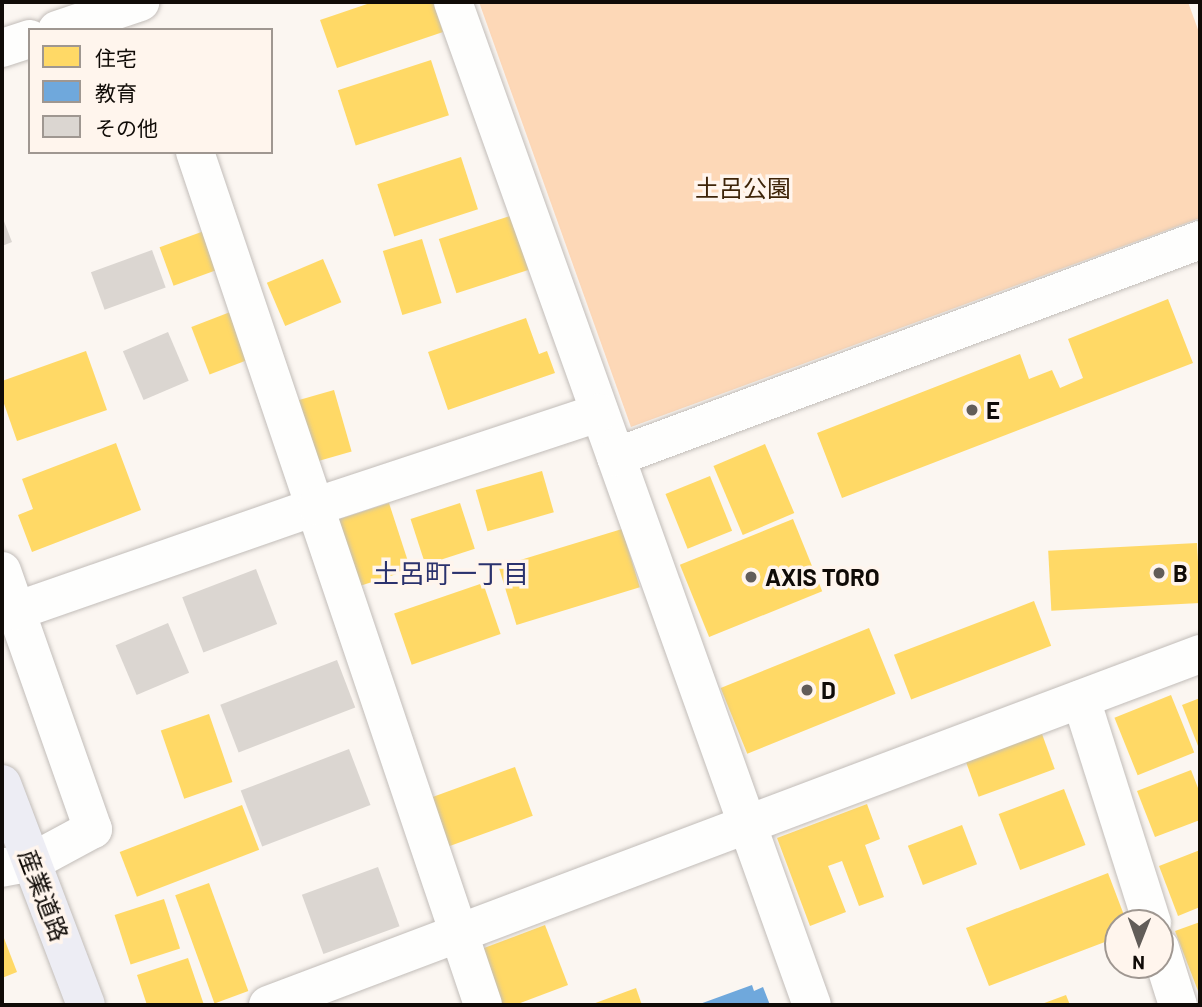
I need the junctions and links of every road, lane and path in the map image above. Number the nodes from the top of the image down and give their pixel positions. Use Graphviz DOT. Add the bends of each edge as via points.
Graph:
graph roads {
  1 [pos="142,2"];
  2 [pos="453,2"];
  3 [pos="63,28"];
  4 [pos="152,28"];
  5 [pos="28,40"];
  6 [pos="2,48"];
  7 [pos="196,154"];
  8 [pos="1200,240"];
  9 [pos="600,413"];
  10 [pos="616,457"];
  11 [pos="317,506"];
  12 [pos="2,571"];
  13 [pos="16,611"];
  14 [pos="1200,654"];
  15 [pos="1081,699"];
  16 [pos="2,784"];
  17 [pos="749,824"];
  18 [pos="17,865"];
  19 [pos="1148,909"];
  20 [pos="458,934"];
  21 [pos="1170,979"];
  22 [pos="86,1005"];
  23 [pos="268,1005"];
  24 [pos="483,1005"];
  25 [pos="813,1005"];
  26 [pos="1178,1005"];
  1 -- 3 [label="street"];
  1 -- 4 [label="street"];
  2 -- 9 [label="street"];
  5 -- 6 [label="street"];
  7 -- 11 [label="street"];
  8 -- 10 [label="street"];
  9 -- 10 [label="street"];
  9 -- 11 [label="street"];
  10 -- 17 [label="street"];
  11 -- 13 [label="street"];
  11 -- 20 [label="street"];
  12 -- 13 [label="street"];
  13 -- 18 [label="street" via="93,829"];
  14 -- 15 [label="street"];
  15 -- 17 [label="street"];
  15 -- 19 [label="street"];
  16 -- 18 [label="main road, 産業道路"];
  17 -- 20 [label="street"];
  17 -- 25 [label="street"];
  18 -- 22 [label="main road, 産業道路"];
  20 -- 23 [label="street"];
  20 -- 24 [label="street"];
  21 -- 26 [label="street"];
}
